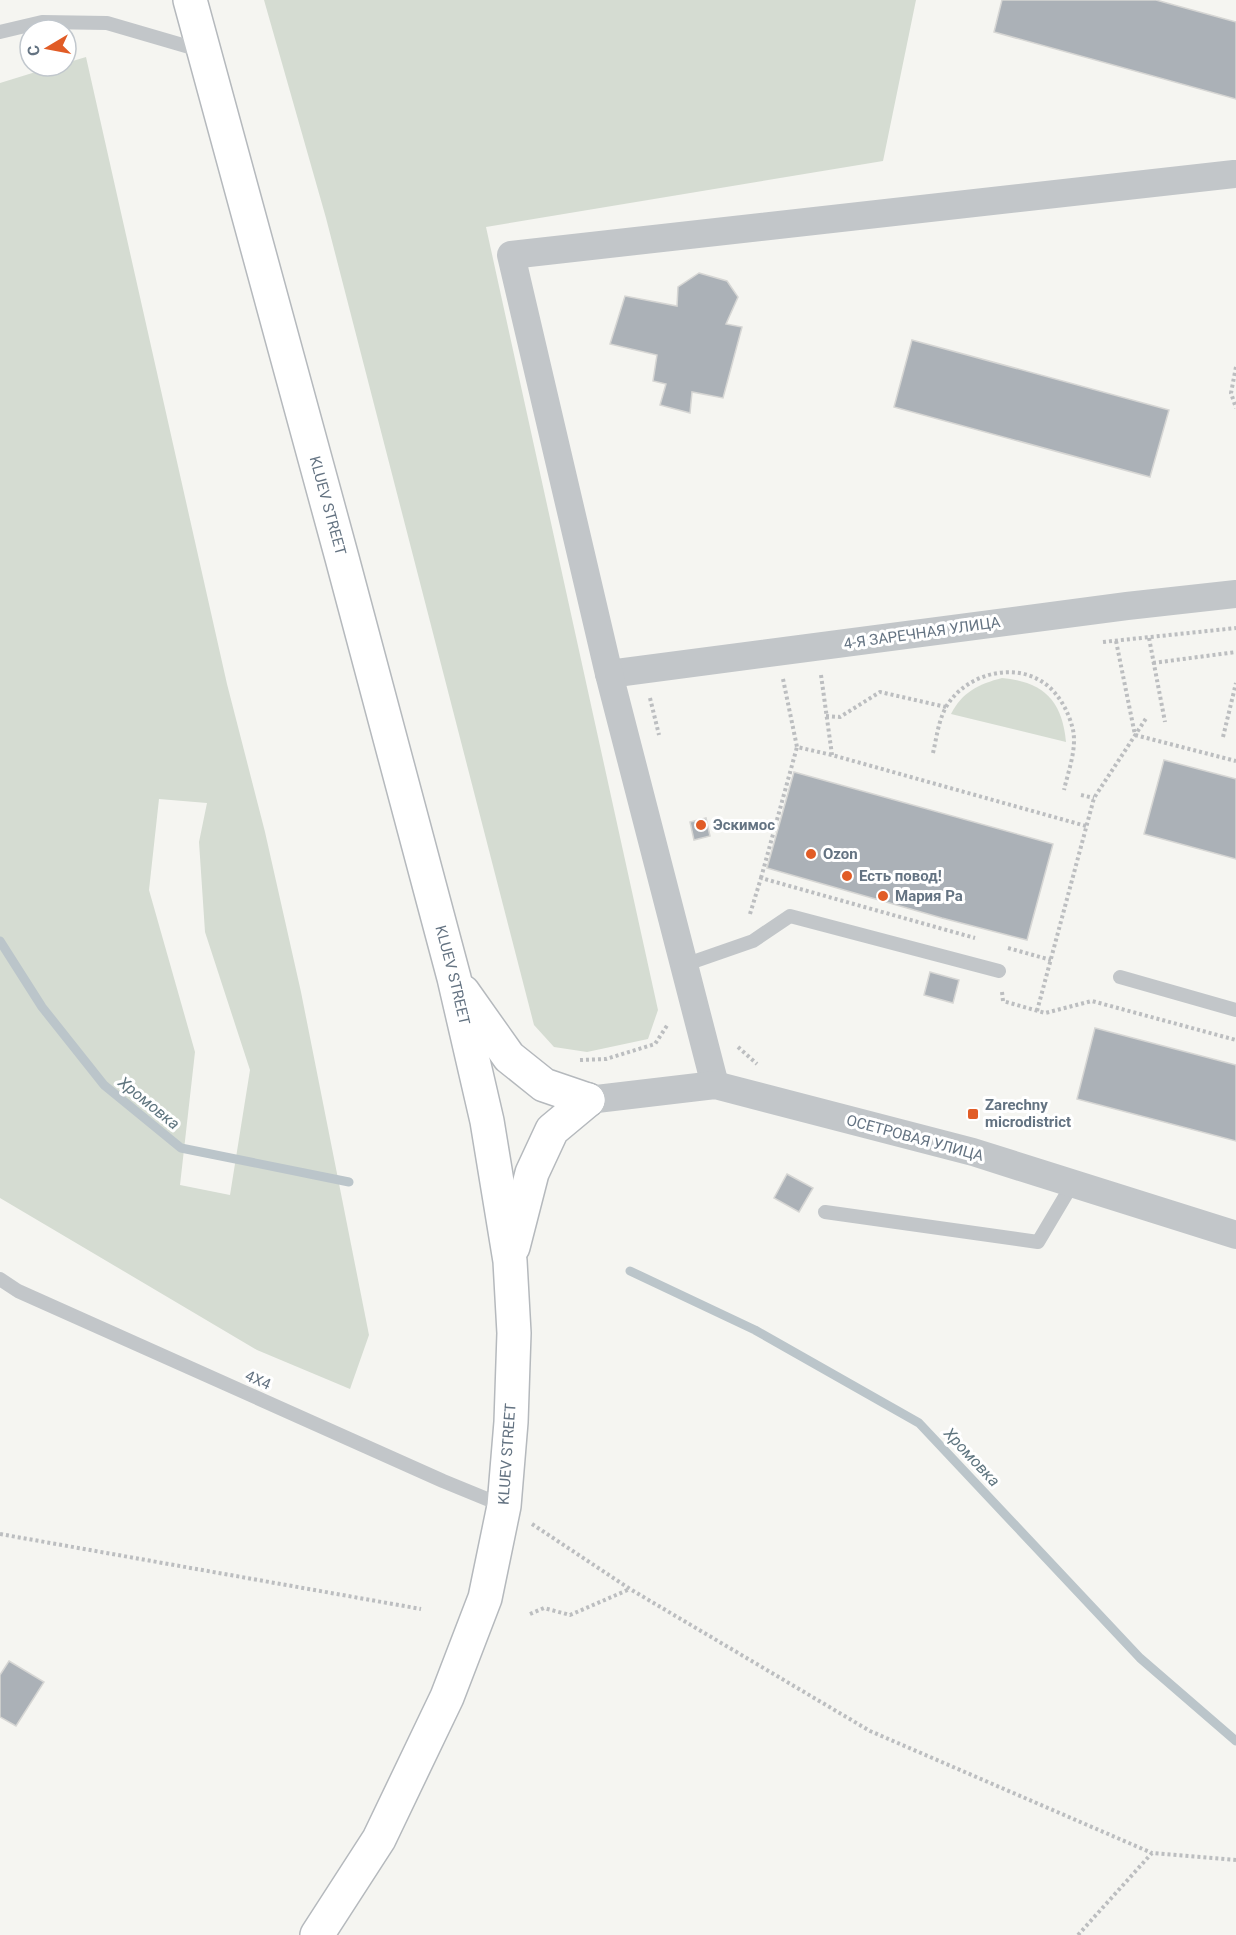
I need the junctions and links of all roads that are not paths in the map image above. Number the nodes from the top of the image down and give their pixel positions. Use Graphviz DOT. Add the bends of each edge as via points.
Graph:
graph roads {
  1 [pos="190,0"];
  2 [pos="0,32"];
  3 [pos="203,51"];
  4 [pos="1234,174"];
  5 [pos="1236,594"];
  6 [pos="609,674"];
  7 [pos="684,965"];
  8 [pos="999,971"];
  9 [pos="1120,977"];
  10 [pos="454,978"];
  11 [pos="1236,1010"];
  12 [pos="715,1085"];
  13 [pos="588,1100"];
  14 [pos="1073,1183"];
  15 [pos="825,1212"];
  16 [pos="1236,1235"];
  17 [pos="510,1261"];
  18 [pos="0,1279"];
  19 [pos="504,1506"];
  20 [pos="317,1935"];
  1 -- 3 [label="main road, KLUEV STREET"];
  2 -- 3 [label="lane" via="42,22 107,23"];
  3 -- 10 [label="main road, KLUEV STREET"];
  4 -- 6 [label="street" via="511,255"];
  5 -- 6 [label="street, 4-Я ЗАРЕЧНАЯ УЛИЦА"];
  6 -- 7 [label="street"];
  7 -- 8 [label="lane" via="753,941 790,916"];
  7 -- 12 [label="street"];
  9 -- 11 [label="lane"];
  10 -- 13 [label="main road" via="509,1058 544,1085"];
  10 -- 17 [label="main road, KLUEV STREET" via="487,1121"];
  12 -- 13 [label="street, ОСЕТРОВАЯ УЛИЦА"];
  12 -- 14 [label="street, ОСЕТРОВАЯ УЛИЦА" via="973,1152"];
  13 -- 17 [label="main road" via="552,1130 532,1173"];
  14 -- 15 [label="lane" via="1038,1242"];
  14 -- 16 [label="street, ОСЕТРОВАЯ УЛИЦА"];
  17 -- 19 [label="main road, KLUEV STREET" via="511,1422"];
  18 -- 19 [label="lane, 4X4" via="29,1296"];
  19 -- 20 [label="main road, KLUEV STREET" via="485,1598 447,1697 379,1839"];
}
